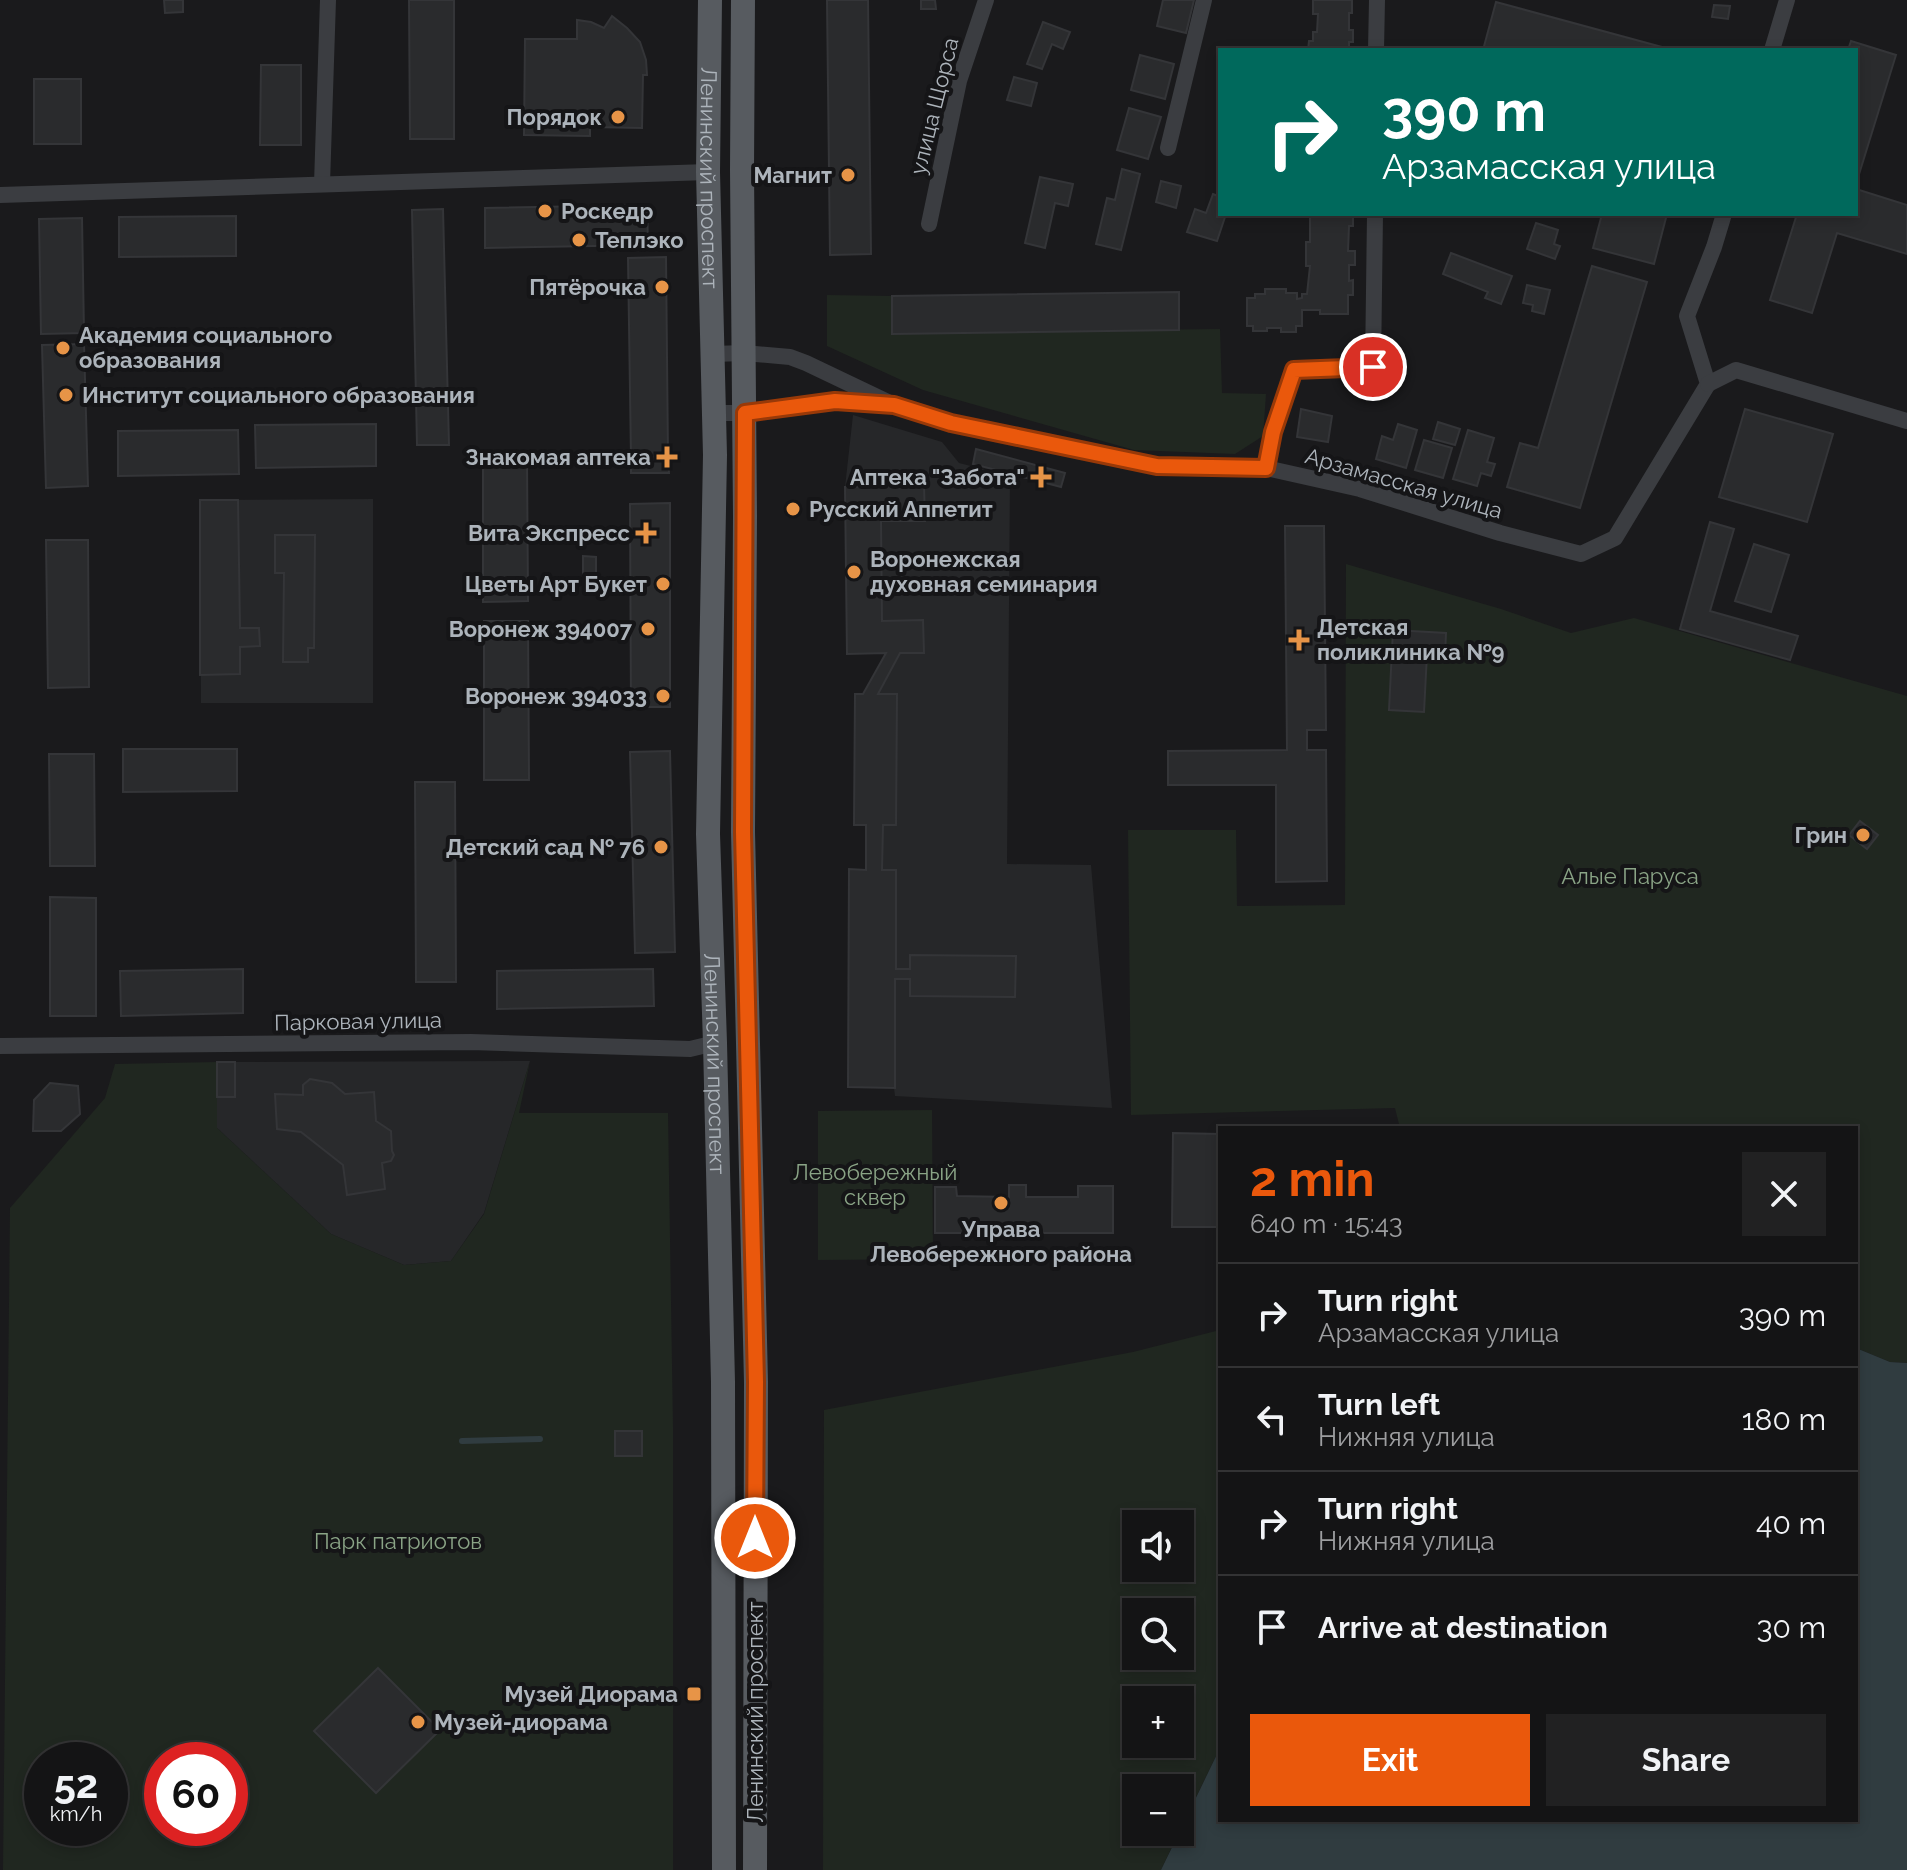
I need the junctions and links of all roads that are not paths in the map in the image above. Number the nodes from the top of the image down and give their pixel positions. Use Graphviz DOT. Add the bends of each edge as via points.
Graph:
graph roads {
  1 [pos="328,0"];
  2 [pos="710,0"];
  3 [pos="743,0"];
  4 [pos="986,0"];
  5 [pos="1204,0"];
  6 [pos="1377,0"];
  7 [pos="1787,0"];
  8 [pos="1376,48"];
  9 [pos="1773,48"];
  10 [pos="1168,148"];
  11 [pos="708,172"];
  12 [pos="322,184"];
  13 [pos="0,195"];
  14 [pos="1375,216"];
  15 [pos="1723,216"];
  16 [pos="929,224"];
  17 [pos="744,353"];
  18 [pos="713,354"];
  19 [pos="1708,384"];
  20 [pos="894,405"];
  21 [pos="714,413"];
  22 [pos="745,413"];
  23 [pos="1907,421"];
  24 [pos="1266,468"];
  25 [pos="715,1043"];
  26 [pos="0,1046"];
  27 [pos="720,1289"];
  28 [pos="754,1289"];
  29 [pos="724,1870"];
  30 [pos="755,1870"];
  1 -- 12 [label="street"];
  2 -- 11 [label="main road, Ленинский проспект"];
  3 -- 17 [label="main road, Ленинский проспект"];
  4 -- 16 [label="street, улица Щорса" via="959,81"];
  5 -- 10 [label="street"];
  6 -- 8 [label="street"];
  7 -- 9 [label="street"];
  11 -- 12 [label="street"];
  11 -- 18 [label="main road, Ленинский проспект"];
  12 -- 13 [label="street"];
  14 -- 24 [label="street" via="1373,367 1294,370"];
  15 -- 19 [label="street" via="1687,316"];
  17 -- 18 [label="street"];
  17 -- 20 [label="street, Арзамасская улица" via="790,357"];
  17 -- 22 [label="main road, Ленинский проспект"];
  18 -- 21 [label="main road, Ленинский проспект"];
  19 -- 23 [label="street" via="1736,370"];
  19 -- 24 [label="street, Арзамасская улица" via="1615,538 1581,554 1360,489"];
  20 -- 22 [label="street, Арзамасская улица" via="826,401"];
  20 -- 24 [label="street, Арзамасская улица" via="951,423 1157,466"];
  21 -- 22 [label="street, Арзамасская улица"];
  21 -- 25 [label="main road, Ленинский проспект" via="708,834"];
  22 -- 28 [label="main road, Ленинский проспект" via="743,832"];
  25 -- 26 [label="street, Парковая улица" via="690,1049 471,1042"];
  25 -- 27 [label="main road, Ленинский проспект"];
  27 -- 28 [label="main road"];
  27 -- 29 [label="main road, Ленинский проспект"];
  28 -- 30 [label="main road, Ленинский проспект"];
}
